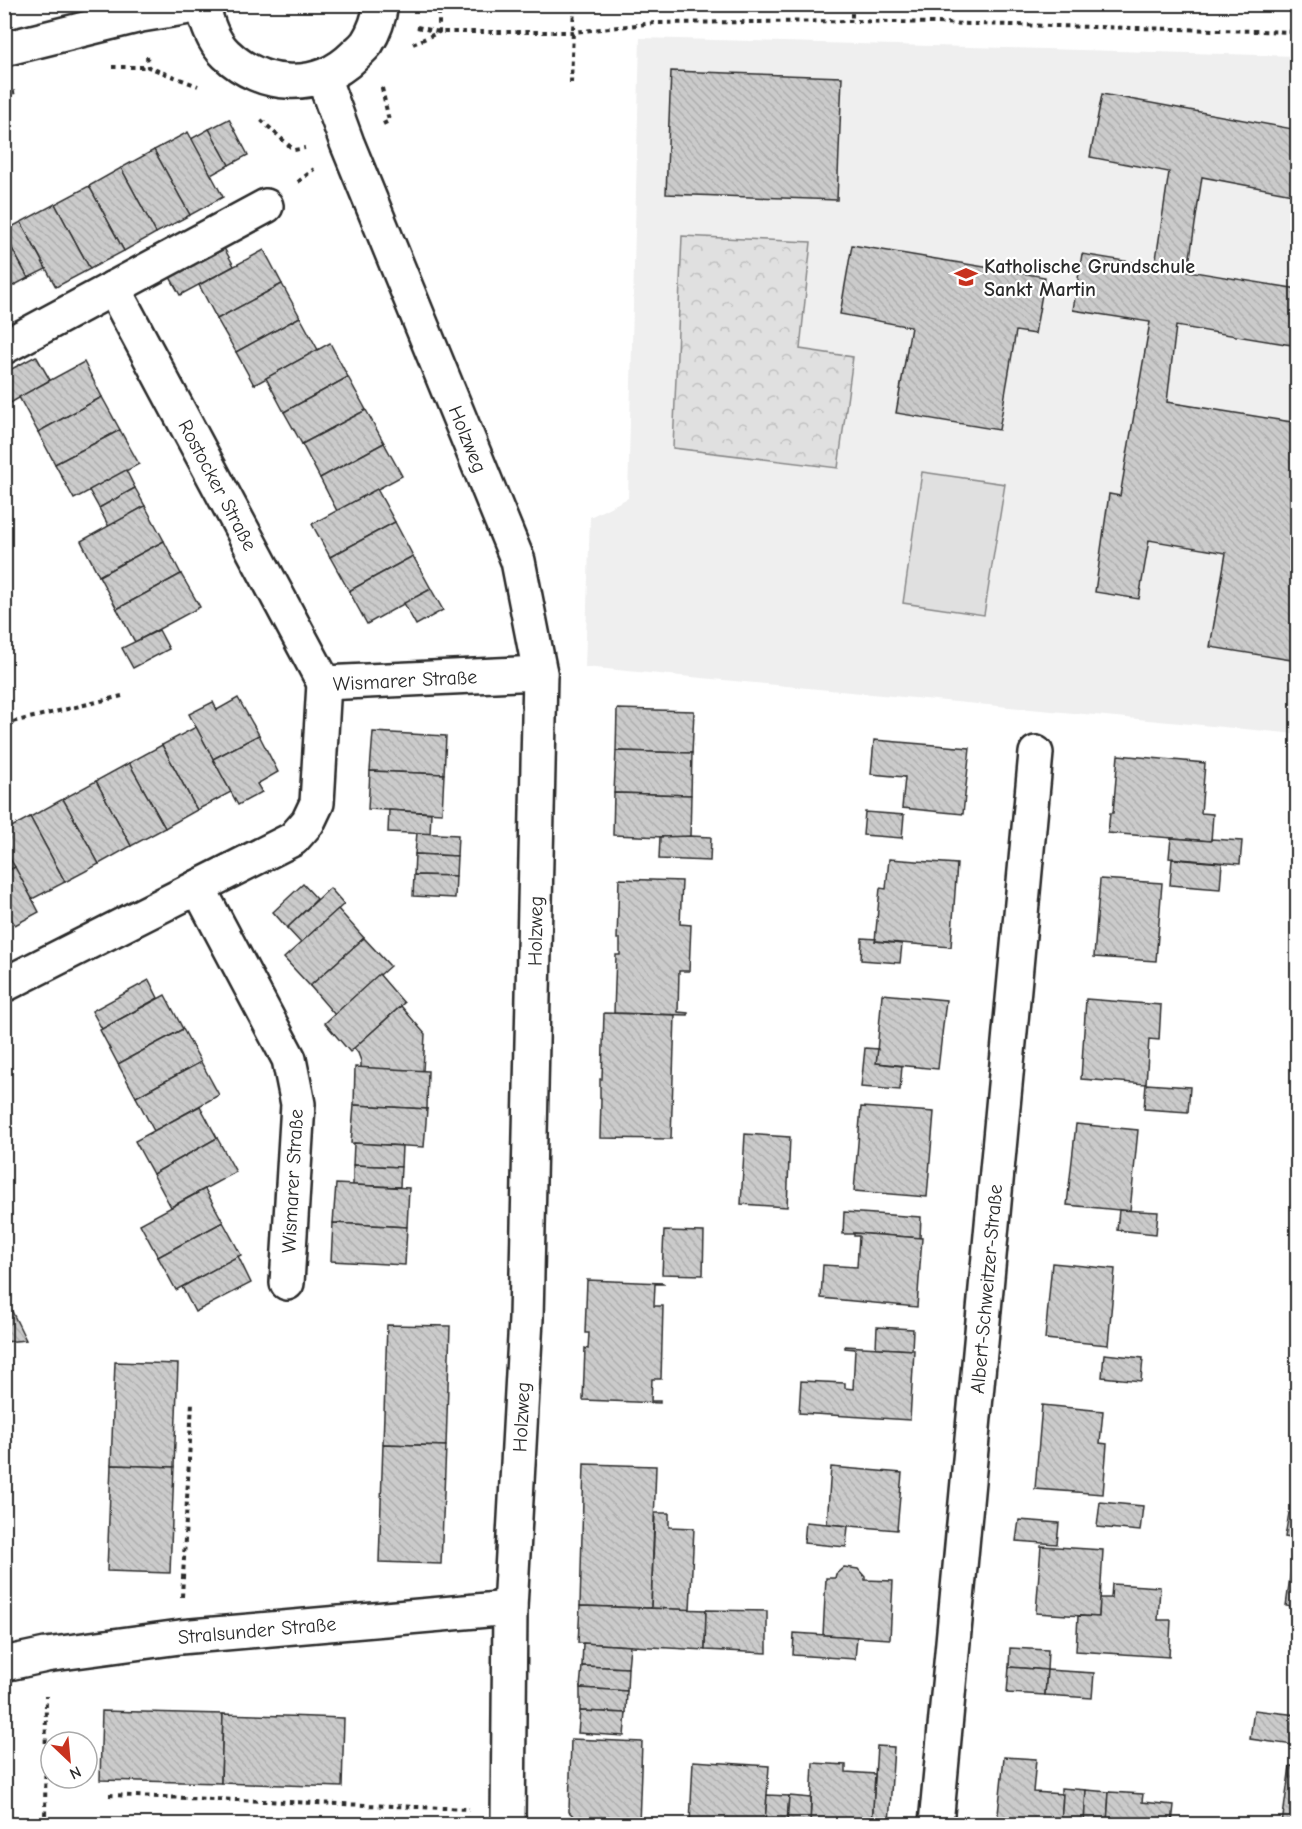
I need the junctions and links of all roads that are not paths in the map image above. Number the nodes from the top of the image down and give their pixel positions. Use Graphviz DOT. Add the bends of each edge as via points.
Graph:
graph roads {
  1 [pos="202,5"];
  2 [pos="380,12"];
  3 [pos="4,49"];
  4 [pos="323,77"];
  5 [pos="266,206"];
  6 [pos="113,288"];
  7 [pos="4,347"];
  8 [pos="540,673"];
  9 [pos="324,683"];
  10 [pos="1036,753"];
  11 [pos="198,887"];
  12 [pos="4,985"];
  13 [pos="287,1283"];
  14 [pos="510,1608"];
  15 [pos="4,1664"];
  16 [pos="508,1817"];
  17 [pos="936,1824"];
  1 -- 3 [label="street" via="141,15"];
  1 -- 4 [label="street" via="210,30 224,52 245,69 270,80 296,82"];
  2 -- 4 [label="street" via="366,44 347,64"];
  4 -- 8 [label="street, Holzweg" via="518,561"];
  5 -- 6 [label="street"];
  6 -- 7 [label="street"];
  6 -- 9 [label="street, Rostocker Straße"];
  8 -- 9 [label="street, Wismarer Straße"];
  8 -- 14 [label="street, Holzweg" via="526,1318"];
  9 -- 11 [label="street, Wismarer Straße" via="317,803 308,822 293,838"];
  10 -- 17 [label="street, Albert-Schweitzer-Straße"];
  11 -- 12 [label="street, Wismarer Straße"];
  11 -- 13 [label="street, Wismarer Straße" via="288,1059 298,1104"];
  14 -- 15 [label="street, Stralsunder Straße" via="180,1637"];
  14 -- 16 [label="street, Holzweg"];
}
